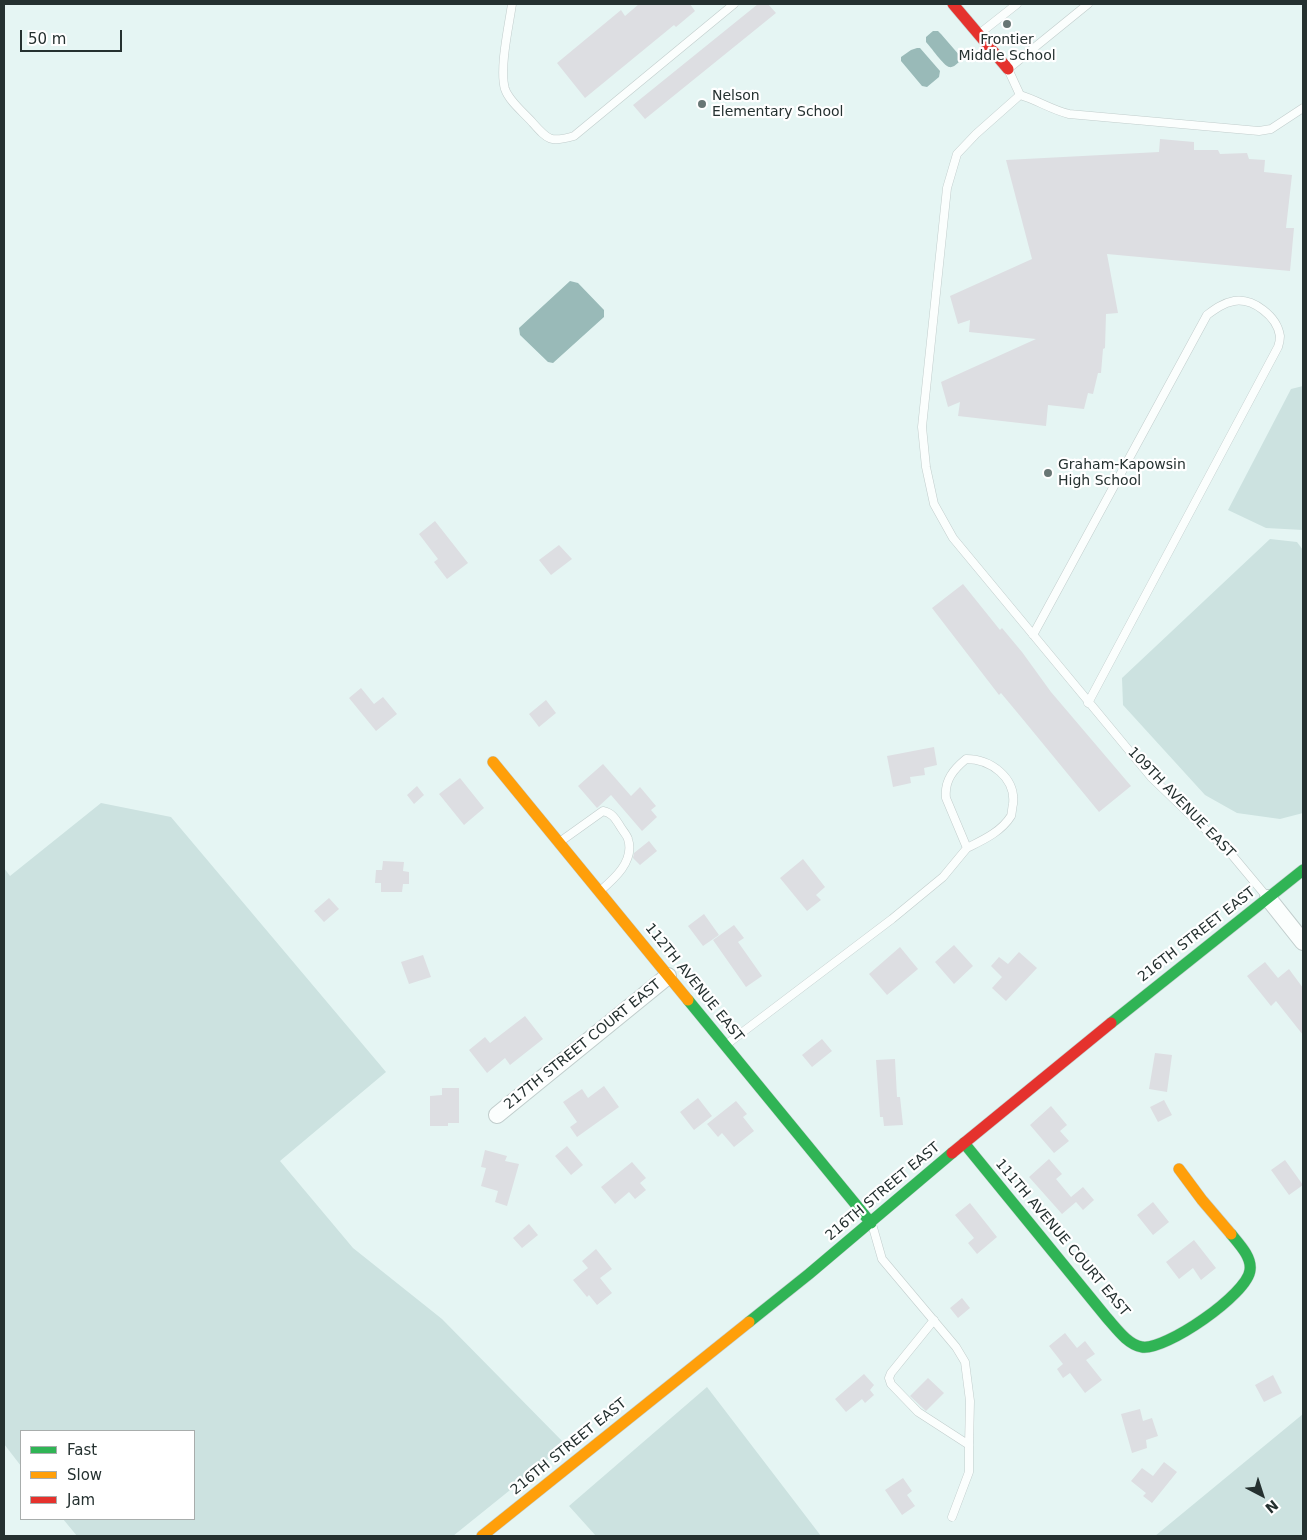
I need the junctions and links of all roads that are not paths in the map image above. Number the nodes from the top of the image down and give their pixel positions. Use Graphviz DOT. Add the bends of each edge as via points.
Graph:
graph roads {
  1 [pos="512,4"];
  2 [pos="734,4"];
  3 [pos="953,4"];
  4 [pos="1017,4"];
  5 [pos="1088,4"];
  6 [pos="978,34"];
  7 [pos="1008,69"];
  8 [pos="1020,95"];
  9 [pos="1301,110"];
  10 [pos="1034,635"];
  11 [pos="1088,703"];
  12 [pos="494,762"];
  13 [pos="559,842"];
  14 [pos="967,848"];
  15 [pos="1303,870"];
  16 [pos="600,891"];
  17 [pos="1268,898"];
  18 [pos="1303,942"];
  19 [pos="668,976"];
  20 [pos="726,1045"];
  21 [pos="497,1115"];
  22 [pos="964,1142"];
  23 [pos="1179,1169"];
  24 [pos="871,1222"];
  25 [pos="934,1320"];
  26 [pos="969,1445"];
  27 [pos="952,1517"];
  28 [pos="482,1536"];
  1 -- 2 [label="lane" via="503,72 505,90 547,138 560,140 574,136"];
  3 -- 6 [label="street"];
  4 -- 6 [label="lane"];
  5 -- 7 [label="lane"];
  6 -- 7 [label="street"];
  7 -- 8 [label="lane"];
  8 -- 9 [label="lane" via="1069,114 1259,131 1271,130"];
  8 -- 10 [label="lane, 109TH AVENUE EAST" via="957,154 946,188 922,427 934,504 953,538"];
  10 -- 11 [label="lane, 109TH AVENUE EAST"];
  10 -- 11 [label="lane" via="1207,315 1226,303 1236,301 1258,306 1276,324 1280,336 1278,347"];
  11 -- 17 [label="lane, 109TH AVENUE EAST" via="1151,777 1232,855"];
  12 -- 13 [label="street, 112TH AVENUE EAST"];
  13 -- 16 [label="street, 112TH AVENUE EAST"];
  13 -- 16 [label="lane" via="603,811 615,818 628,839 628,852 618,876"];
  14 -- 14 [label="lane" via="945,789 953,770 966,759 977,759 1007,778 1014,796 1012,814 999,830"];
  14 -- 20 [label="lane" via="943,877 892,919"];
  15 -- 17 [label="street, 216TH STREET EAST"];
  16 -- 19 [label="street, 112TH AVENUE EAST"];
  17 -- 18 [label="street, 109TH AVENUE EAST"];
  17 -- 22 [label="street, 216TH STREET EAST"];
  19 -- 20 [label="street, 112TH AVENUE EAST"];
  19 -- 21 [label="street, 217TH STREET COURT EAST"];
  20 -- 24 [label="street, 112TH AVENUE EAST"];
  22 -- 23 [label="street, 111TH AVENUE COURT EAST" via="1107,1318 1129,1341 1141,1347 1158,1345 1204,1319 1243,1287 1250,1276 1250,1263 1245,1253"];
  22 -- 24 [label="street, 216TH STREET EAST"];
  24 -- 25 [label="lane" via="882,1258"];
  24 -- 28 [label="street, 216TH STREET EAST"];
  25 -- 26 [label="lane" via="965,1362 970,1401"];
  25 -- 26 [label="lane" via="889,1378 918,1412"];
  26 -- 27 [label="lane" via="969,1472"];
}
